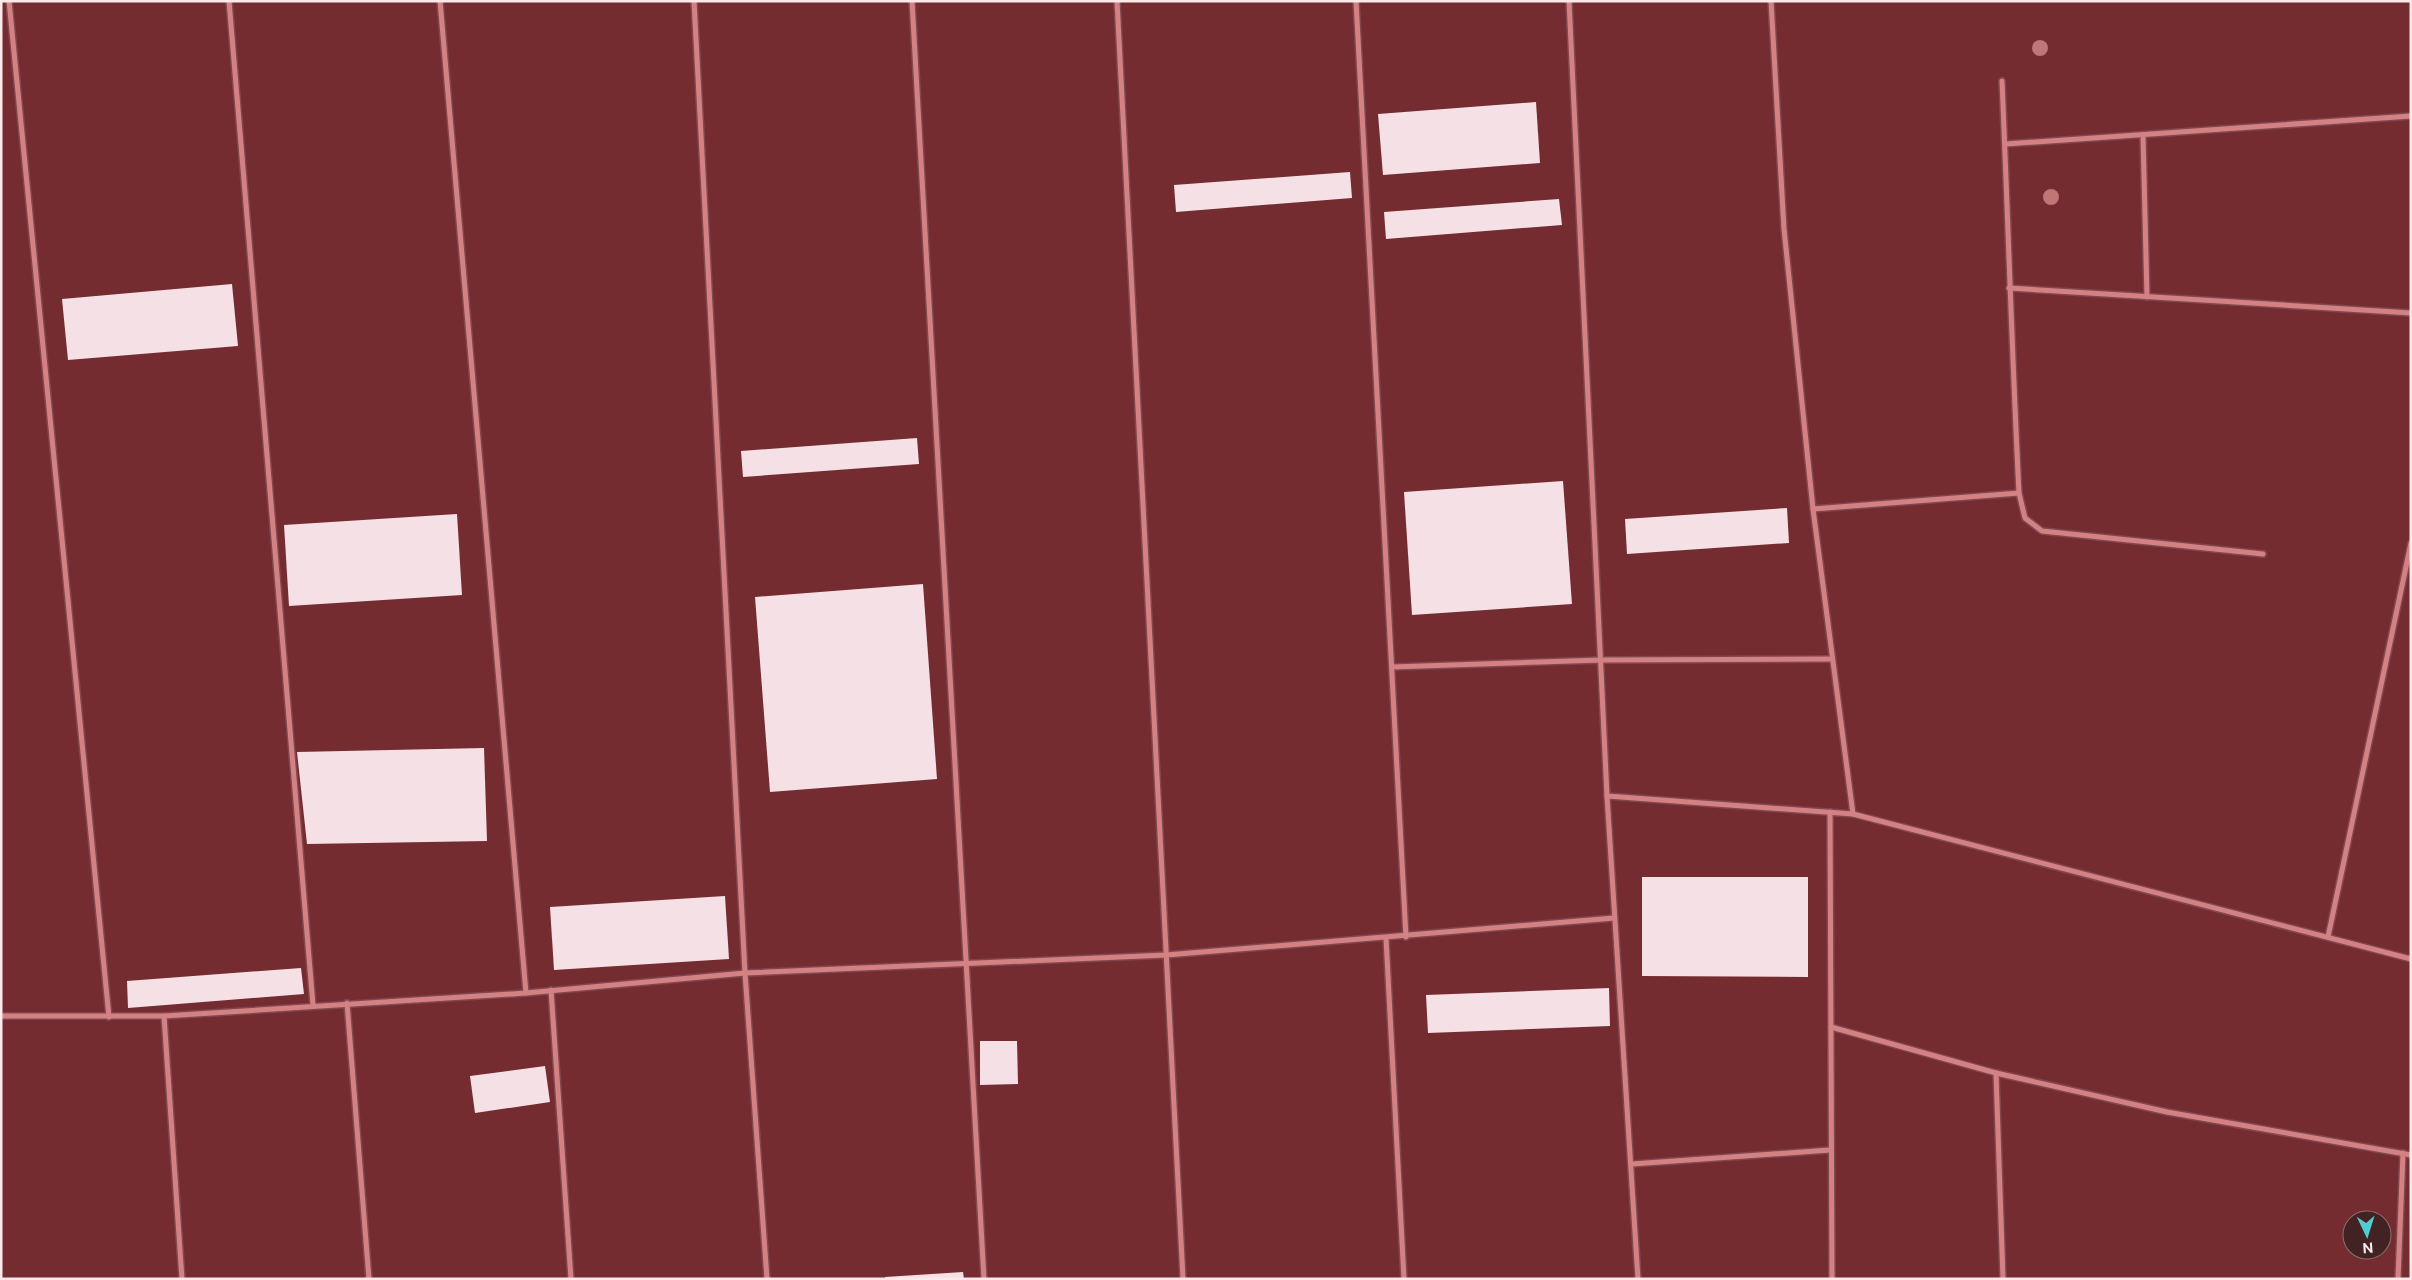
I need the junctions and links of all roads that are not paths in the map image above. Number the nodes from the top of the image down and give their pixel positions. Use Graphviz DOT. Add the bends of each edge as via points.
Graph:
graph roads {
  1 [pos="9,1"];
  2 [pos="229,1"];
  3 [pos="440,1"];
  4 [pos="694,1"];
  5 [pos="912,1"];
  6 [pos="1116,1"];
  7 [pos="1356,1"];
  8 [pos="1569,1"];
  9 [pos="1771,1"];
  10 [pos="2002,81"];
  11 [pos="2411,116"];
  12 [pos="2143,135"];
  13 [pos="2005,144"];
  14 [pos="2009,288"];
  15 [pos="2146,296"];
  16 [pos="2411,313"];
  17 [pos="2019,493"];
  18 [pos="1813,509"];
  19 [pos="2411,543"];
  20 [pos="2263,554"];
  21 [pos="1832,659"];
  22 [pos="1602,660"];
  23 [pos="1392,667"];
  24 [pos="1607,796"];
  25 [pos="1830,812"];
  26 [pos="1853,814"];
  27 [pos="1614,918"];
  28 [pos="1406,937"];
  29 [pos="1386,938"];
  30 [pos="2328,938"];
  31 [pos="1166,956"];
  32 [pos="2411,959"];
  33 [pos="965,964"];
  34 [pos="746,973"];
  35 [pos="551,990"];
  36 [pos="526,992"];
  37 [pos="347,1003"];
  38 [pos="313,1005"];
  39 [pos="1,1016"];
  40 [pos="164,1016"];
  41 [pos="109,1018"];
  42 [pos="1831,1027"];
  43 [pos="1996,1073"];
  44 [pos="1830,1150"];
  45 [pos="2403,1153"];
  46 [pos="2411,1155"];
  47 [pos="1632,1164"];
  48 [pos="182,1279"];
  49 [pos="369,1279"];
  50 [pos="571,1279"];
  51 [pos="767,1279"];
  52 [pos="984,1279"];
  53 [pos="1183,1279"];
  54 [pos="1404,1279"];
  55 [pos="1638,1279"];
  56 [pos="1832,1279"];
  57 [pos="2002,1279"];
  58 [pos="2398,1279"];
  1 -- 41 [label="street"];
  2 -- 38 [label="street"];
  3 -- 36 [label="street"];
  4 -- 34 [label="street"];
  5 -- 33 [label="street"];
  6 -- 31 [label="street"];
  7 -- 23 [label="street"];
  8 -- 22 [label="street"];
  9 -- 18 [label="street" via="1784,229"];
  10 -- 13 [label="street"];
  11 -- 12 [label="street"];
  12 -- 13 [label="street"];
  12 -- 15 [label="street"];
  13 -- 14 [label="street"];
  14 -- 15 [label="street"];
  14 -- 17 [label="street"];
  15 -- 16 [label="street"];
  17 -- 18 [label="street"];
  17 -- 20 [label="street" via="2025,518 2042,531"];
  18 -- 21 [label="street"];
  19 -- 30 [label="street"];
  21 -- 22 [label="street"];
  21 -- 26 [label="street"];
  22 -- 23 [label="street"];
  22 -- 24 [label="street"];
  23 -- 28 [label="street"];
  24 -- 25 [label="street"];
  24 -- 27 [label="street"];
  25 -- 26 [label="street"];
  25 -- 42 [label="street"];
  26 -- 30 [label="street"];
  27 -- 28 [label="street"];
  27 -- 47 [label="street"];
  28 -- 29 [label="street"];
  29 -- 31 [label="street"];
  29 -- 54 [label="street"];
  30 -- 32 [label="street"];
  31 -- 33 [label="street"];
  31 -- 53 [label="street"];
  33 -- 34 [label="street"];
  33 -- 52 [label="street"];
  34 -- 35 [label="street"];
  34 -- 51 [label="street"];
  35 -- 36 [label="street"];
  35 -- 50 [label="street"];
  36 -- 37 [label="street"];
  37 -- 38 [label="street"];
  37 -- 49 [label="street"];
  38 -- 40 [label="street"];
  39 -- 41 [label="street"];
  40 -- 41 [label="street"];
  40 -- 48 [label="street"];
  42 -- 43 [label="street"];
  42 -- 44 [label="street"];
  43 -- 45 [label="street" via="2167,1112"];
  43 -- 57 [label="street"];
  44 -- 47 [label="street"];
  44 -- 56 [label="street"];
  45 -- 46 [label="street"];
  45 -- 58 [label="street"];
  47 -- 55 [label="street"];
}
